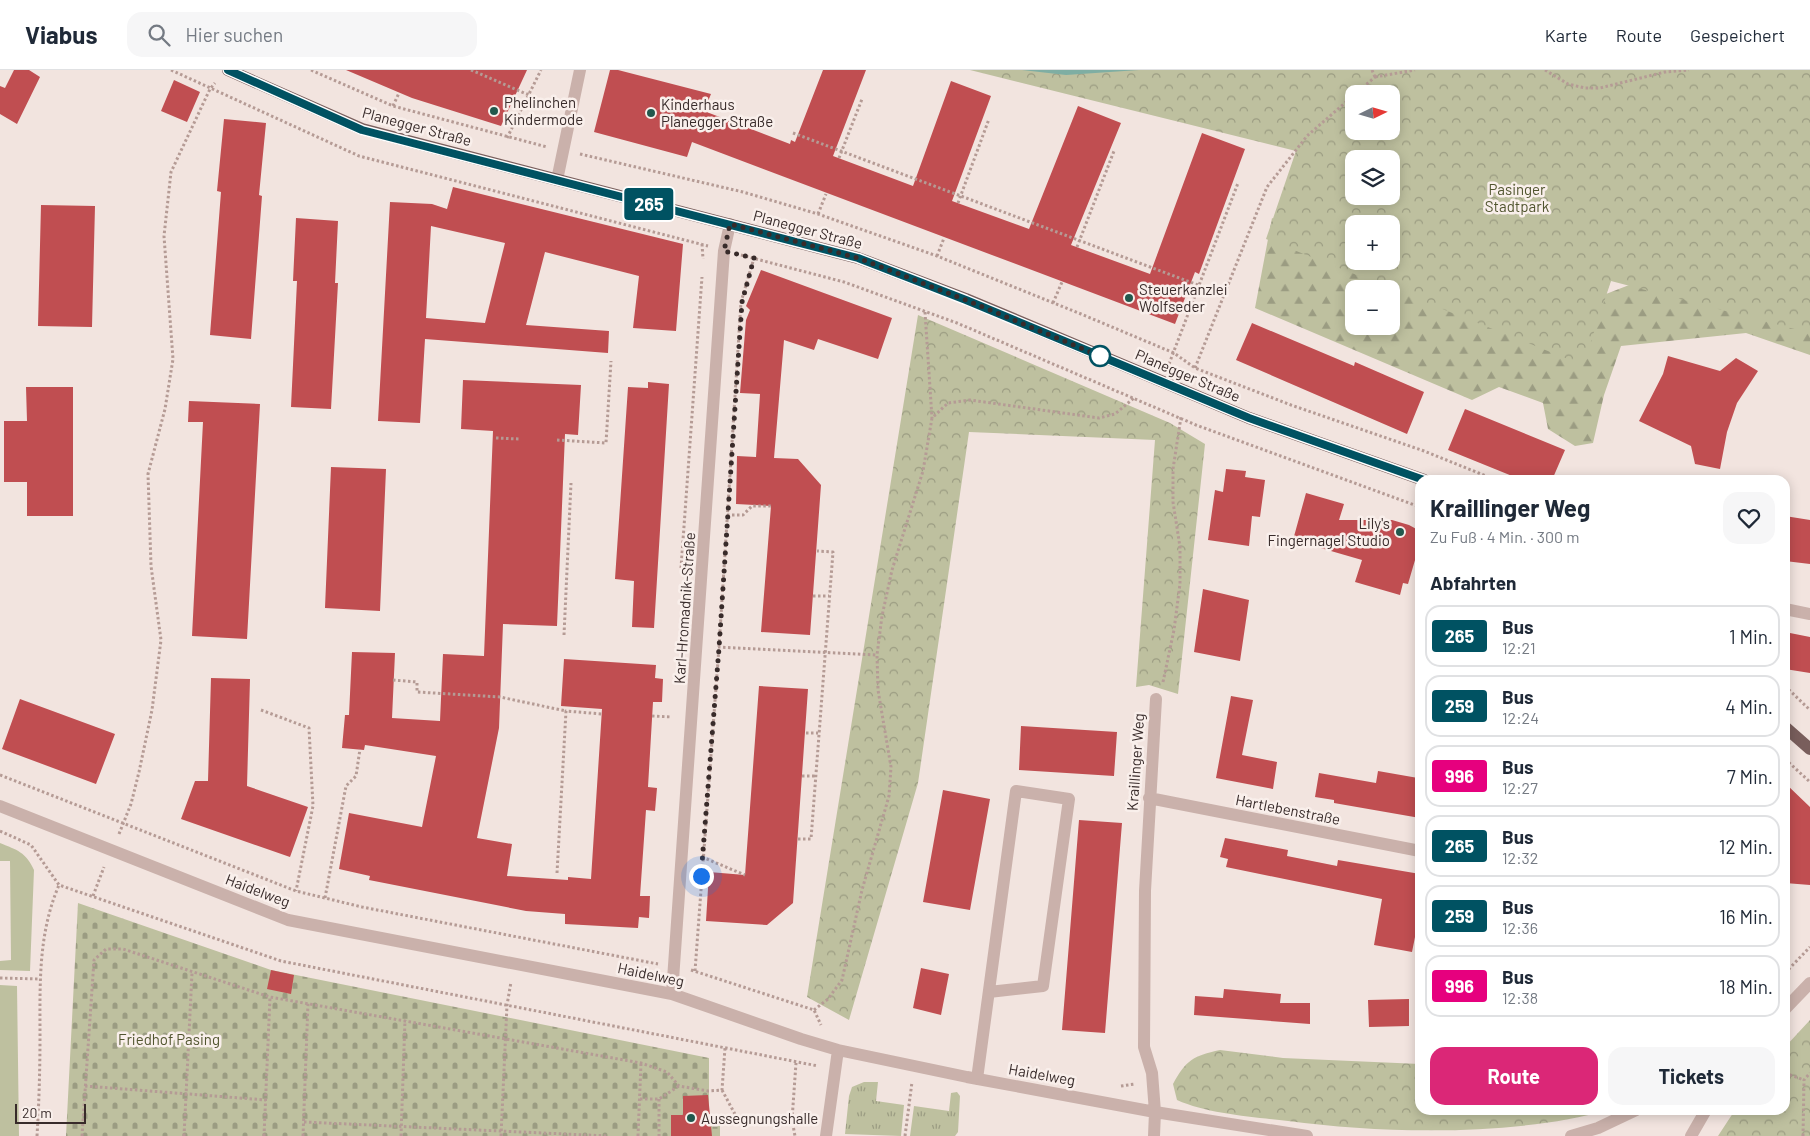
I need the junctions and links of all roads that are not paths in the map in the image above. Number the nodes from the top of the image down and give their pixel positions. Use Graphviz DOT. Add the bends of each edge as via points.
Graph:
graph roads {
  1 [pos="580,70"];
  2 [pos="224,73"];
  3 [pos="557,180"];
  4 [pos="730,224"];
  5 [pos="1415,477"];
  6 [pos="1790,610"];
  7 [pos="1810,614"];
  8 [pos="1156,699"];
  9 [pos="1790,731"];
  10 [pos="1810,749"];
  11 [pos="1149,798"];
  12 [pos="0,806"];
  13 [pos="1415,850"];
  14 [pos="1810,983"];
  15 [pos="989,992"];
  16 [pos="672,994"];
  17 [pos="1790,1004"];
  18 [pos="838,1050"];
  19 [pos="977,1079"];
  20 [pos="1155,1112"];
  21 [pos="1625,1115"];
  22 [pos="1703,1115"];
  23 [pos="826,1136"];
  24 [pos="1154,1136"];
  25 [pos="1307,1136"];
  26 [pos="1570,1136"];
  27 [pos="1691,1136"];
  1 -- 3 [label="street"];
  2 -- 3 [label="main road, Planegger Straße" via="362,130"];
  3 -- 4 [label="main road, Planegger Straße"];
  4 -- 5 [label="main road, Planegger Straße" via="858,258 1249,418"];
  4 -- 16 [label="street, Karl-Hromadnik-Straße" via="724,251"];
  6 -- 7 [label="street"];
  8 -- 11 [label="street, Kraillinger Weg"];
  9 -- 10 [label="main road"];
  11 -- 13 [label="street, Hartlebenstraße"];
  11 -- 20 [label="street, Kraillinger Weg" via="1144,1047 1152,1073"];
  12 -- 16 [label="street, Haidelweg" via="288,920"];
  14 -- 17 [label="street"];
  15 -- 15 [label="street" via="1016,792 1069,799 1043,986"];
  15 -- 19 [label="street"];
  16 -- 18 [label="street, Haidelweg"];
  18 -- 19 [label="street, Haidelweg"];
  18 -- 23 [label="street"];
  19 -- 20 [label="street, Haidelweg"];
  20 -- 24 [label="street, Kraillinger Weg"];
  20 -- 25 [label="street, Haidelweg"];
  21 -- 26 [label="street"];
  22 -- 27 [label="street"];
}
